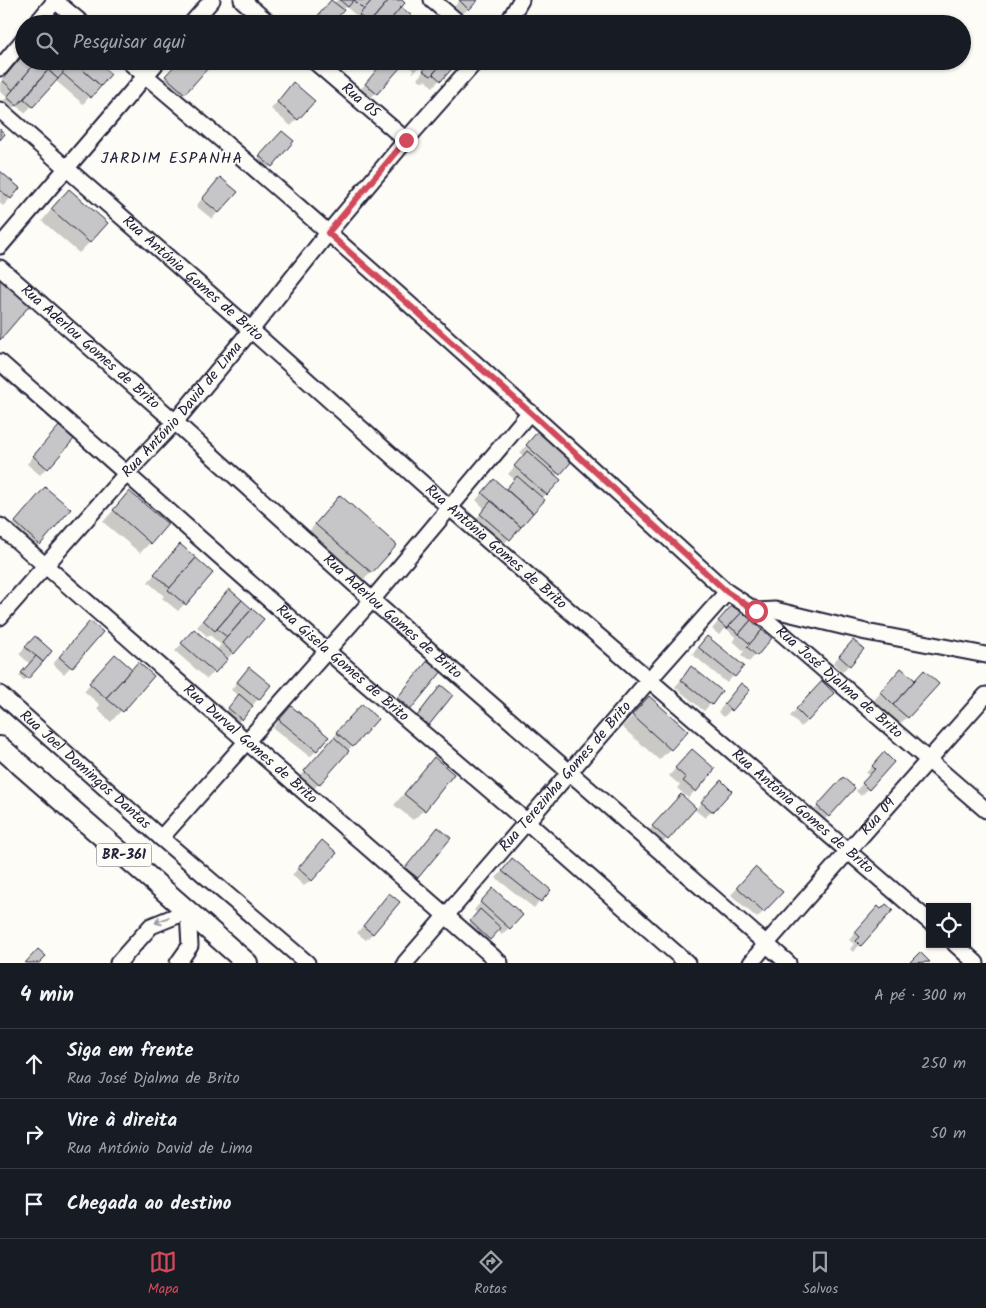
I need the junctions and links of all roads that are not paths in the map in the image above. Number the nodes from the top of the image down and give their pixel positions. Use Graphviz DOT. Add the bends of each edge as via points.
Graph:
graph roads {
  1 [pos="55,0"];
  2 [pos="212,0"];
  3 [pos="242,0"];
  4 [pos="432,0"];
  5 [pos="521,0"];
  6 [pos="43,15"];
  7 [pos="72,15"];
  8 [pos="199,15"];
  9 [pos="260,15"];
  10 [pos="450,15"];
  11 [pos="512,15"];
  12 [pos="15,50"];
  13 [pos="0,68"];
  14 [pos="139,70"];
  15 [pos="150,70"];
  16 [pos="324,70"];
  17 [pos="468,70"];
  18 [pos="145,75"];
  19 [pos="0,110"];
  20 [pos="406,140"];
  21 [pos="67,167"];
  22 [pos="328,233"];
  23 [pos="0,246"];
  24 [pos="0,268"];
  25 [pos="251,330"];
  26 [pos="0,362"];
  27 [pos="530,412"];
  28 [pos="175,422"];
  29 [pos="126,474"];
  30 [pos="450,508"];
  31 [pos="0,526"];
  32 [pos="46,566"];
  33 [pos="727,592"];
  34 [pos="372,600"];
  35 [pos="756,611"];
  36 [pos="0,617"];
  37 [pos="326,650"];
  38 [pos="986,655"];
  39 [pos="649,680"];
  40 [pos="0,694"];
  41 [pos="986,695"];
  42 [pos="247,742"];
  43 [pos="0,747"];
  44 [pos="928,760"];
  45 [pos="570,773"];
  46 [pos="986,810"];
  47 [pos="527,822"];
  48 [pos="161,838"];
  49 [pos="849,852"];
  50 [pos="188,911"];
  51 [pos="445,916"];
  52 [pos="926,919"];
  53 [pos="766,944"];
  54 [pos="959,948"];
  55 [pos="118,963"];
  56 [pos="178,963"];
  57 [pos="248,963"];
  58 [pos="307,963"];
  59 [pos="405,963"];
  60 [pos="500,963"];
  61 [pos="687,963"];
  62 [pos="751,963"];
  63 [pos="788,963"];
  64 [pos="976,963"];
  1 -- 6 [label="street"];
  1 -- 7 [label="street"];
  2 -- 8 [label="street"];
  3 -- 9 [label="street"];
  4 -- 10 [label="street"];
  5 -- 11 [label="street"];
  12 -- 13 [label="street"];
  14 -- 18 [label="street, Rua José Djalma de Brito"];
  15 -- 18 [label="street"];
  16 -- 20 [label="street, Rua 05"];
  17 -- 20 [label="street, Rua António David de Lima"];
  18 -- 21 [label="street"];
  18 -- 22 [label="street, Rua José Djalma de Brito"];
  19 -- 21 [label="street, Rua Antónia Gomes de Brito"];
  20 -- 22 [label="street, Rua António David de Lima"];
  21 -- 23 [label="street"];
  21 -- 25 [label="street, Rua Antónia Gomes de Brito"];
  22 -- 25 [label="street, Rua António David de Lima"];
  22 -- 27 [label="street, Rua José Djalma de Brito"];
  24 -- 28 [label="street, Rua Aderlou Gomes de Brito"];
  25 -- 28 [label="street, Rua António David de Lima"];
  25 -- 30 [label="street, Rua Antónia Gomes de Brito"];
  26 -- 29 [label="street, Rua Gisela Gomes de Brito"];
  27 -- 30 [label="street"];
  27 -- 33 [label="street, Rua José Djalma de Brito"];
  28 -- 29 [label="street, Rua António David de Lima"];
  28 -- 34 [label="street, Rua Aderlou Gomes de Brito"];
  29 -- 32 [label="street, Rua António David de Lima"];
  29 -- 37 [label="street, Rua Gisela Gomes de Brito"];
  30 -- 34 [label="street"];
  30 -- 39 [label="street, Rua Antónia Gomes de Brito"];
  31 -- 32 [label="street, Rua Durval Gomes de Brito"];
  32 -- 36 [label="street, Rua António David de Lima"];
  32 -- 42 [label="street, Rua Durval Gomes de Brito"];
  33 -- 35 [label="street, Rua José Djalma de Brito"];
  33 -- 39 [label="street, Rua Terezinha Gomes de Brito"];
  34 -- 37 [label="street"];
  34 -- 45 [label="street, Rua Aderlou Gomes de Brito"];
  35 -- 38 [label="street" via="775,610 866,632"];
  35 -- 44 [label="street, Rua José Djalma de Brito"];
  37 -- 42 [label="street"];
  37 -- 47 [label="street, Rua Gisela Gomes de Brito"];
  39 -- 45 [label="street, Rua Terezinha Gomes de Brito"];
  39 -- 49 [label="street, Rua Antónia Gomes de Brito"];
  40 -- 48 [label="street, Rua Joel Domingos Dantas"];
  41 -- 44 [label="street, Rua 09"];
  42 -- 48 [label="street"];
  42 -- 51 [label="street, Rua Durval Gomes de Brito"];
  43 -- 50 [label="main road, BR-361"];
  44 -- 46 [label="street, Rua José Djalma de Brito"];
  44 -- 49 [label="street, Rua 09"];
  45 -- 47 [label="street, Rua Terezinha Gomes de Brito"];
  45 -- 53 [label="street, Rua Aderlou Gomes de Brito"];
  47 -- 51 [label="street, Rua Terezinha Gomes de Brito"];
  47 -- 61 [label="street, Rua Gisela Gomes de Brito"];
  48 -- 58 [label="street, Rua Joel Domingos Dantas"];
  49 -- 52 [label="street, Rua Antónia Gomes de Brito"];
  49 -- 53 [label="street, Rua 09"];
  50 -- 55 [label="street, one-way" via="151,926"];
  50 -- 56 [label="street" via="190,946"];
  50 -- 57 [label="main road, BR-361"];
  51 -- 59 [label="street, Rua Terezinha Gomes de Brito"];
  51 -- 60 [label="street, Rua Durval Gomes de Brito"];
  53 -- 62 [label="street, Rua 09"];
  53 -- 63 [label="street, Rua Aderlou Gomes de Brito"];
  54 -- 64 [label="street"];
}
